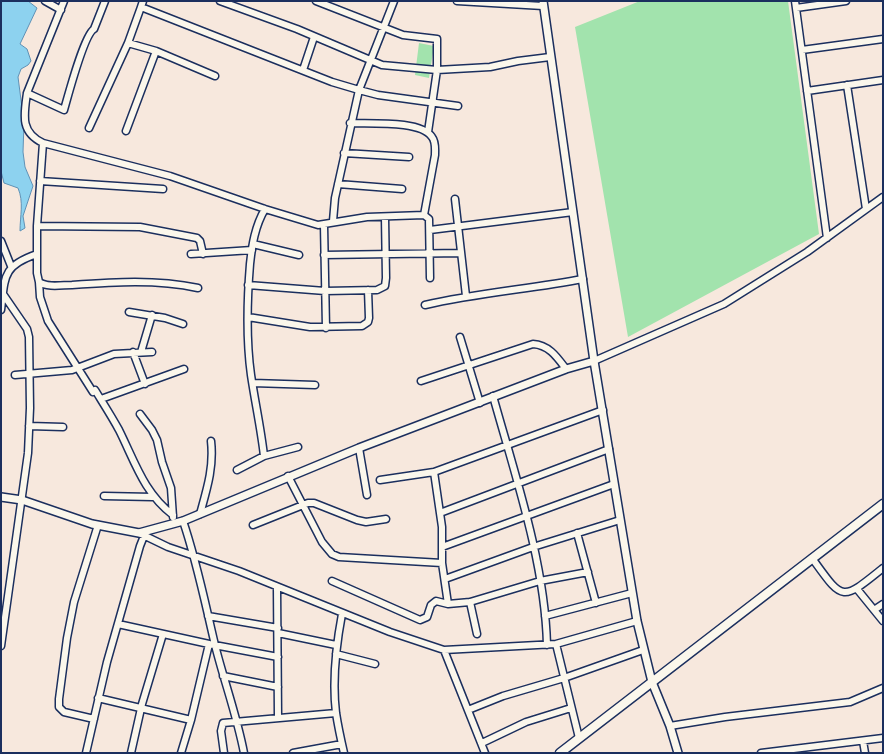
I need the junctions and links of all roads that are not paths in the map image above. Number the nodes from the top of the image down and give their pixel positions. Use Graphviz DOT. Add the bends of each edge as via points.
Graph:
graph roads {
  1 [pos="45,1"];
  2 [pos="64,1"];
  3 [pos="105,1"];
  4 [pos="220,1"];
  5 [pos="316,1"];
  6 [pos="394,1"];
  7 [pos="457,1"];
  8 [pos="795,1"];
  9 [pos="846,1"];
  10 [pos="475,2"];
  11 [pos="142,4"];
  12 [pos="543,4"];
  13 [pos="796,8"];
  14 [pos="61,10"];
  15 [pos="383,27"];
  16 [pos="314,37"];
  17 [pos="883,39"];
  18 [pos="128,43"];
  19 [pos="802,50"];
  20 [pos="156,51"];
  21 [pos="550,57"];
  22 [pos="370,60"];
  23 [pos="303,70"];
  24 [pos="437,70"];
  25 [pos="215,76"];
  26 [pos="883,80"];
  27 [pos="847,85"];
  28 [pos="359,90"];
  29 [pos="808,90"];
  30 [pos="27,93"];
  31 [pos="431,103"];
  32 [pos="458,106"];
  33 [pos="350,123"];
  34 [pos="89,128"];
  35 [pos="126,131"];
  36 [pos="428,132"];
  37 [pos="43,143"];
  38 [pos="344,153"];
  39 [pos="409,157"];
  40 [pos="40,181"];
  41 [pos="338,184"];
  42 [pos="402,188"];
  43 [pos="163,189"];
  44 [pos="883,197"];
  45 [pos="455,199"];
  46 [pos="265,209"];
  47 [pos="866,209"];
  48 [pos="573,212"];
  49 [pos="424,215"];
  50 [pos="385,217"];
  51 [pos="333,221"];
  52 [pos="324,225"];
  53 [pos="37,226"];
  54 [pos="458,228"];
  55 [pos="430,230"];
  56 [pos="826,238"];
  57 [pos="1,241"];
  58 [pos="252,247"];
  59 [pos="385,253"];
  60 [pos="430,253"];
  61 [pos="461,253"];
  62 [pos="191,254"];
  63 [pos="203,254"];
  64 [pos="299,255"];
  65 [pos="324,255"];
  66 [pos="32,256"];
  67 [pos="12,266"];
  68 [pos="430,278"];
  69 [pos="583,279"];
  70 [pos="39,282"];
  71 [pos="248,285"];
  72 [pos="198,288"];
  73 [pos="368,290"];
  74 [pos="325,291"];
  75 [pos="3,294"];
  76 [pos="466,296"];
  77 [pos="425,305"];
  78 [pos="1,306"];
  79 [pos="129,312"];
  80 [pos="152,315"];
  81 [pos="248,317"];
  82 [pos="183,324"];
  83 [pos="326,328"];
  84 [pos="460,337"];
  85 [pos="133,352"];
  86 [pos="141,352"];
  87 [pos="152,352"];
  88 [pos="594,361"];
  89 [pos="469,365"];
  90 [pos="81,368"];
  91 [pos="184,369"];
  92 [pos="566,369"];
  93 [pos="15,375"];
  94 [pos="30,375"];
  95 [pos="421,381"];
  96 [pos="253,383"];
  97 [pos="145,384"];
  98 [pos="314,386"];
  99 [pos="493,396"];
  100 [pos="101,399"];
  101 [pos="480,402"];
  102 [pos="603,410"];
  103 [pos="140,414"];
  104 [pos="29,426"];
  105 [pos="64,427"];
  106 [pos="211,441"];
  107 [pos="507,446"];
  108 [pos="298,447"];
  109 [pos="359,448"];
  110 [pos="609,449"];
  111 [pos="264,456"];
  112 [pos="237,470"];
  113 [pos="434,472"];
  114 [pos="288,476"];
  115 [pos="380,480"];
  116 [pos="518,484"];
  117 [pos="614,484"];
  118 [pos="367,495"];
  119 [pos="104,496"];
  120 [pos="1,497"];
  121 [pos="153,497"];
  122 [pos="22,500"];
  123 [pos="303,504"];
  124 [pos="883,504"];
  125 [pos="440,513"];
  126 [pos="200,514"];
  127 [pos="173,515"];
  128 [pos="526,515"];
  129 [pos="386,518"];
  130 [pos="620,520"];
  131 [pos="183,521"];
  132 [pos="174,524"];
  133 [pos="98,525"];
  134 [pos="253,525"];
  135 [pos="577,533"];
  136 [pos="142,534"];
  137 [pos="442,547"];
  138 [pos="533,547"];
  139 [pos="195,555"];
  140 [pos="812,558"];
  141 [pos="442,563"];
  142 [pos="883,568"];
  143 [pos="588,572"];
  144 [pos="444,579"];
  145 [pos="332,581"];
  146 [pos="540,581"];
  147 [pos="277,587"];
  148 [pos="857,589"];
  149 [pos="632,593"];
  150 [pos="470,602"];
  151 [pos="596,603"];
  152 [pos="448,604"];
  153 [pos="883,604"];
  154 [pos="874,610"];
  155 [pos="342,614"];
  156 [pos="208,616"];
  157 [pos="545,616"];
  158 [pos="637,621"];
  159 [pos="883,621"];
  160 [pos="118,624"];
  161 [pos="278,630"];
  162 [pos="163,634"];
  163 [pos="476,634"];
  164 [pos="556,644"];
  165 [pos="212,645"];
  166 [pos="336,645"];
  167 [pos="547,645"];
  168 [pos="1,646"];
  169 [pos="444,650"];
  170 [pos="643,650"];
  171 [pos="336,654"];
  172 [pos="278,657"];
  173 [pos="375,664"];
  174 [pos="223,676"];
  175 [pos="564,678"];
  176 [pos="652,682"];
  177 [pos="278,687"];
  178 [pos="883,688"];
  179 [pos="98,698"];
  180 [pos="141,708"];
  181 [pos="571,708"];
  182 [pos="468,710"];
  183 [pos="336,713"];
  184 [pos="278,717"];
  185 [pos="94,719"];
  186 [pos="191,720"];
  187 [pos="238,721"];
  188 [pos="670,726"];
  189 [pos="579,738"];
  190 [pos="883,738"];
  191 [pos="863,742"];
  192 [pos="482,743"];
  193 [pos="342,744"];
  194 [pos="565,751"];
  195 [pos="86,753"];
  196 [pos="131,753"];
  197 [pos="181,753"];
  198 [pos="224,753"];
  199 [pos="244,753"];
  200 [pos="292,753"];
  201 [pos="344,753"];
  202 [pos="485,753"];
  203 [pos="678,753"];
  204 [pos="761,753"];
  205 [pos="866,753"];
  1 -- 14 [label="street"];
  2 -- 14 [label="street"];
  3 -- 30 [label="street" via="86,44 64,110"];
  4 -- 16 [label="street"];
  5 -- 15 [label="street"];
  6 -- 15 [label="street"];
  7 -- 10 [label="street"];
  8 -- 13 [label="street"];
  9 -- 13 [label="street"];
  10 -- 12 [label="street"];
  11 -- 18 [label="street"];
  11 -- 23 [label="street"];
  12 -- 21 [label="street"];
  13 -- 19 [label="street"];
  14 -- 30 [label="street"];
  15 -- 22 [label="street"];
  15 -- 24 [label="street" via="403,35 437,39"];
  16 -- 22 [label="street"];
  16 -- 23 [label="street"];
  17 -- 19 [label="street"];
  18 -- 20 [label="street"];
  18 -- 34 [label="street"];
  19 -- 29 [label="street"];
  20 -- 25 [label="street"];
  20 -- 35 [label="street"];
  21 -- 24 [label="street" via="490,67"];
  21 -- 48 [label="street"];
  22 -- 24 [label="street" via="382,66"];
  22 -- 28 [label="street"];
  23 -- 28 [label="street"];
  24 -- 31 [label="street"];
  26 -- 27 [label="street"];
  27 -- 29 [label="street"];
  27 -- 47 [label="street"];
  28 -- 31 [label="street"];
  28 -- 33 [label="street"];
  29 -- 56 [label="street"];
  30 -- 37 [label="street" via="24,115 27,128 31,135"];
  31 -- 32 [label="street"];
  31 -- 36 [label="street"];
  33 -- 36 [label="street" via="397,125"];
  33 -- 38 [label="street"];
  36 -- 49 [label="street" via="433,138 435,151"];
  37 -- 40 [label="street"];
  37 -- 46 [label="street" via="170,176"];
  38 -- 39 [label="street"];
  38 -- 41 [label="street"];
  40 -- 43 [label="street"];
  40 -- 53 [label="street"];
  41 -- 42 [label="street"];
  41 -- 51 [label="street"];
  44 -- 47 [label="street"];
  45 -- 54 [label="street"];
  46 -- 52 [label="street"];
  46 -- 58 [label="street" via="255,232"];
  47 -- 56 [label="street"];
  48 -- 54 [label="street"];
  48 -- 69 [label="street"];
  49 -- 50 [label="street"];
  49 -- 55 [label="street" via="429,219"];
  50 -- 51 [label="street"];
  50 -- 59 [label="street"];
  51 -- 52 [label="street"];
  52 -- 65 [label="street"];
  53 -- 63 [label="street" via="140,227 197,238"];
  53 -- 66 [label="street"];
  54 -- 55 [label="street"];
  54 -- 61 [label="street"];
  55 -- 60 [label="street"];
  56 -- 88 [label="street" via="724,304"];
  57 -- 67 [label="street"];
  58 -- 63 [label="street"];
  58 -- 64 [label="street"];
  58 -- 71 [label="street"];
  59 -- 60 [label="street"];
  59 -- 65 [label="street"];
  59 -- 73 [label="street" via="385,286 377,290"];
  60 -- 61 [label="street"];
  60 -- 68 [label="street"];
  61 -- 76 [label="street"];
  62 -- 63 [label="street"];
  65 -- 74 [label="street"];
  66 -- 67 [label="street"];
  66 -- 70 [label="street"];
  67 -- 75 [label="street" via="6,276"];
  69 -- 76 [label="street" via="531,289"];
  69 -- 88 [label="street"];
  70 -- 72 [label="street" via="54,286 160,282"];
  70 -- 90 [label="street" via="40,297 48,321"];
  71 -- 74 [label="street"];
  71 -- 81 [label="street"];
  73 -- 74 [label="street"];
  73 -- 83 [label="street" via="369,318 365,325"];
  74 -- 83 [label="street"];
  75 -- 78 [label="street"];
  75 -- 94 [label="street" via="27,329 30,344"];
  76 -- 77 [label="street"];
  79 -- 80 [label="street"];
  80 -- 82 [label="street"];
  80 -- 86 [label="street"];
  81 -- 83 [label="street"];
  81 -- 96 [label="street"];
  84 -- 89 [label="street"];
  85 -- 86 [label="street"];
  85 -- 90 [label="street" via="114,354"];
  85 -- 97 [label="street"];
  86 -- 87 [label="street"];
  88 -- 92 [label="street"];
  88 -- 102 [label="street"];
  89 -- 92 [label="street" via="533,344 545,347 553,353"];
  89 -- 95 [label="street"];
  89 -- 101 [label="street"];
  90 -- 94 [label="street"];
  90 -- 100 [label="street"];
  91 -- 97 [label="street"];
  92 -- 99 [label="street"];
  93 -- 94 [label="street"];
  94 -- 104 [label="street"];
  96 -- 98 [label="street"];
  96 -- 111 [label="street"];
  97 -- 100 [label="street"];
  99 -- 101 [label="street"];
  99 -- 107 [label="street"];
  100 -- 121 [label="street"];
  101 -- 109 [label="street"];
  102 -- 107 [label="street" via="546,429"];
  102 -- 110 [label="street"];
  103 -- 127 [label="street" via="157,440 171,488"];
  104 -- 105 [label="street"];
  104 -- 122 [label="street"];
  106 -- 126 [label="street" via="212,473"];
  107 -- 113 [label="street"];
  107 -- 116 [label="street"];
  108 -- 111 [label="street"];
  109 -- 114 [label="street"];
  109 -- 118 [label="street"];
  110 -- 116 [label="street"];
  110 -- 117 [label="street"];
  111 -- 112 [label="street"];
  113 -- 115 [label="street"];
  113 -- 125 [label="street"];
  114 -- 123 [label="street"];
  114 -- 126 [label="street"];
  116 -- 125 [label="street"];
  116 -- 128 [label="street"];
  117 -- 128 [label="street"];
  117 -- 130 [label="street"];
  119 -- 121 [label="street"];
  120 -- 122 [label="street"];
  121 -- 127 [label="street"];
  122 -- 133 [label="street"];
  122 -- 168 [label="street"];
  123 -- 129 [label="street" via="314,503 366,522"];
  123 -- 134 [label="street"];
  123 -- 141 [label="street" via="322,542 332,554 339,557"];
  124 -- 140 [label="main road"];
  125 -- 137 [label="street"];
  126 -- 131 [label="street"];
  127 -- 132 [label="street"];
  128 -- 137 [label="street"];
  128 -- 138 [label="street"];
  130 -- 135 [label="street"];
  130 -- 149 [label="street"];
  131 -- 132 [label="street"];
  131 -- 139 [label="street"];
  132 -- 136 [label="street"];
  133 -- 136 [label="street"];
  133 -- 185 [label="street" via="74,602 59,700 59,707 64,712"];
  135 -- 138 [label="street"];
  135 -- 143 [label="street"];
  136 -- 139 [label="street" via="168,547"];
  136 -- 160 [label="street"];
  137 -- 141 [label="street"];
  138 -- 144 [label="street"];
  138 -- 146 [label="street"];
  139 -- 147 [label="street"];
  139 -- 156 [label="street"];
  140 -- 148 [label="street" via="839,592"];
  140 -- 176 [label="main road"];
  141 -- 144 [label="street"];
  142 -- 148 [label="street"];
  143 -- 146 [label="street"];
  143 -- 151 [label="street"];
  144 -- 152 [label="street"];
  145 -- 152 [label="street" via="416,619 424,619 436,601"];
  146 -- 150 [label="street"];
  146 -- 157 [label="street"];
  147 -- 155 [label="street"];
  147 -- 161 [label="street"];
  148 -- 154 [label="street"];
  149 -- 151 [label="street"];
  149 -- 158 [label="street"];
  150 -- 152 [label="street"];
  150 -- 163 [label="street"];
  151 -- 157 [label="street"];
  153 -- 154 [label="street"];
  154 -- 159 [label="street"];
  155 -- 166 [label="street"];
  155 -- 169 [label="street"];
  156 -- 161 [label="street"];
  156 -- 165 [label="street"];
  157 -- 167 [label="street"];
  158 -- 164 [label="street"];
  158 -- 170 [label="street"];
  160 -- 162 [label="street"];
  160 -- 179 [label="street"];
  161 -- 166 [label="street"];
  161 -- 172 [label="street"];
  162 -- 165 [label="street"];
  162 -- 180 [label="street"];
  164 -- 167 [label="street"];
  164 -- 175 [label="street"];
  165 -- 172 [label="street"];
  165 -- 174 [label="street"];
  165 -- 186 [label="street"];
  166 -- 171 [label="street"];
  167 -- 169 [label="street"];
  169 -- 182 [label="street"];
  170 -- 175 [label="street"];
  170 -- 176 [label="street"];
  171 -- 173 [label="street"];
  171 -- 183 [label="street"];
  172 -- 177 [label="street"];
  174 -- 177 [label="street"];
  174 -- 187 [label="street"];
  175 -- 181 [label="street"];
  175 -- 182 [label="street" via="503,696"];
  176 -- 188 [label="street"];
  176 -- 189 [label="main road"];
  177 -- 184 [label="street"];
  178 -- 188 [label="street" via="850,702"];
  179 -- 180 [label="street"];
  179 -- 185 [label="street"];
  180 -- 186 [label="street"];
  180 -- 196 [label="street"];
  181 -- 189 [label="street"];
  181 -- 192 [label="street" via="526,722"];
  182 -- 192 [label="street"];
  183 -- 184 [label="street"];
  183 -- 193 [label="street"];
  184 -- 187 [label="street"];
  185 -- 195 [label="street"];
  186 -- 197 [label="street"];
  187 -- 198 [label="street" via="221,725"];
  187 -- 199 [label="street"];
  188 -- 203 [label="street"];
  189 -- 194 [label="main road"];
  190 -- 191 [label="street"];
  191 -- 204 [label="street"];
  191 -- 205 [label="street"];
  192 -- 202 [label="street"];
  193 -- 200 [label="street"];
  193 -- 201 [label="street"];
}
